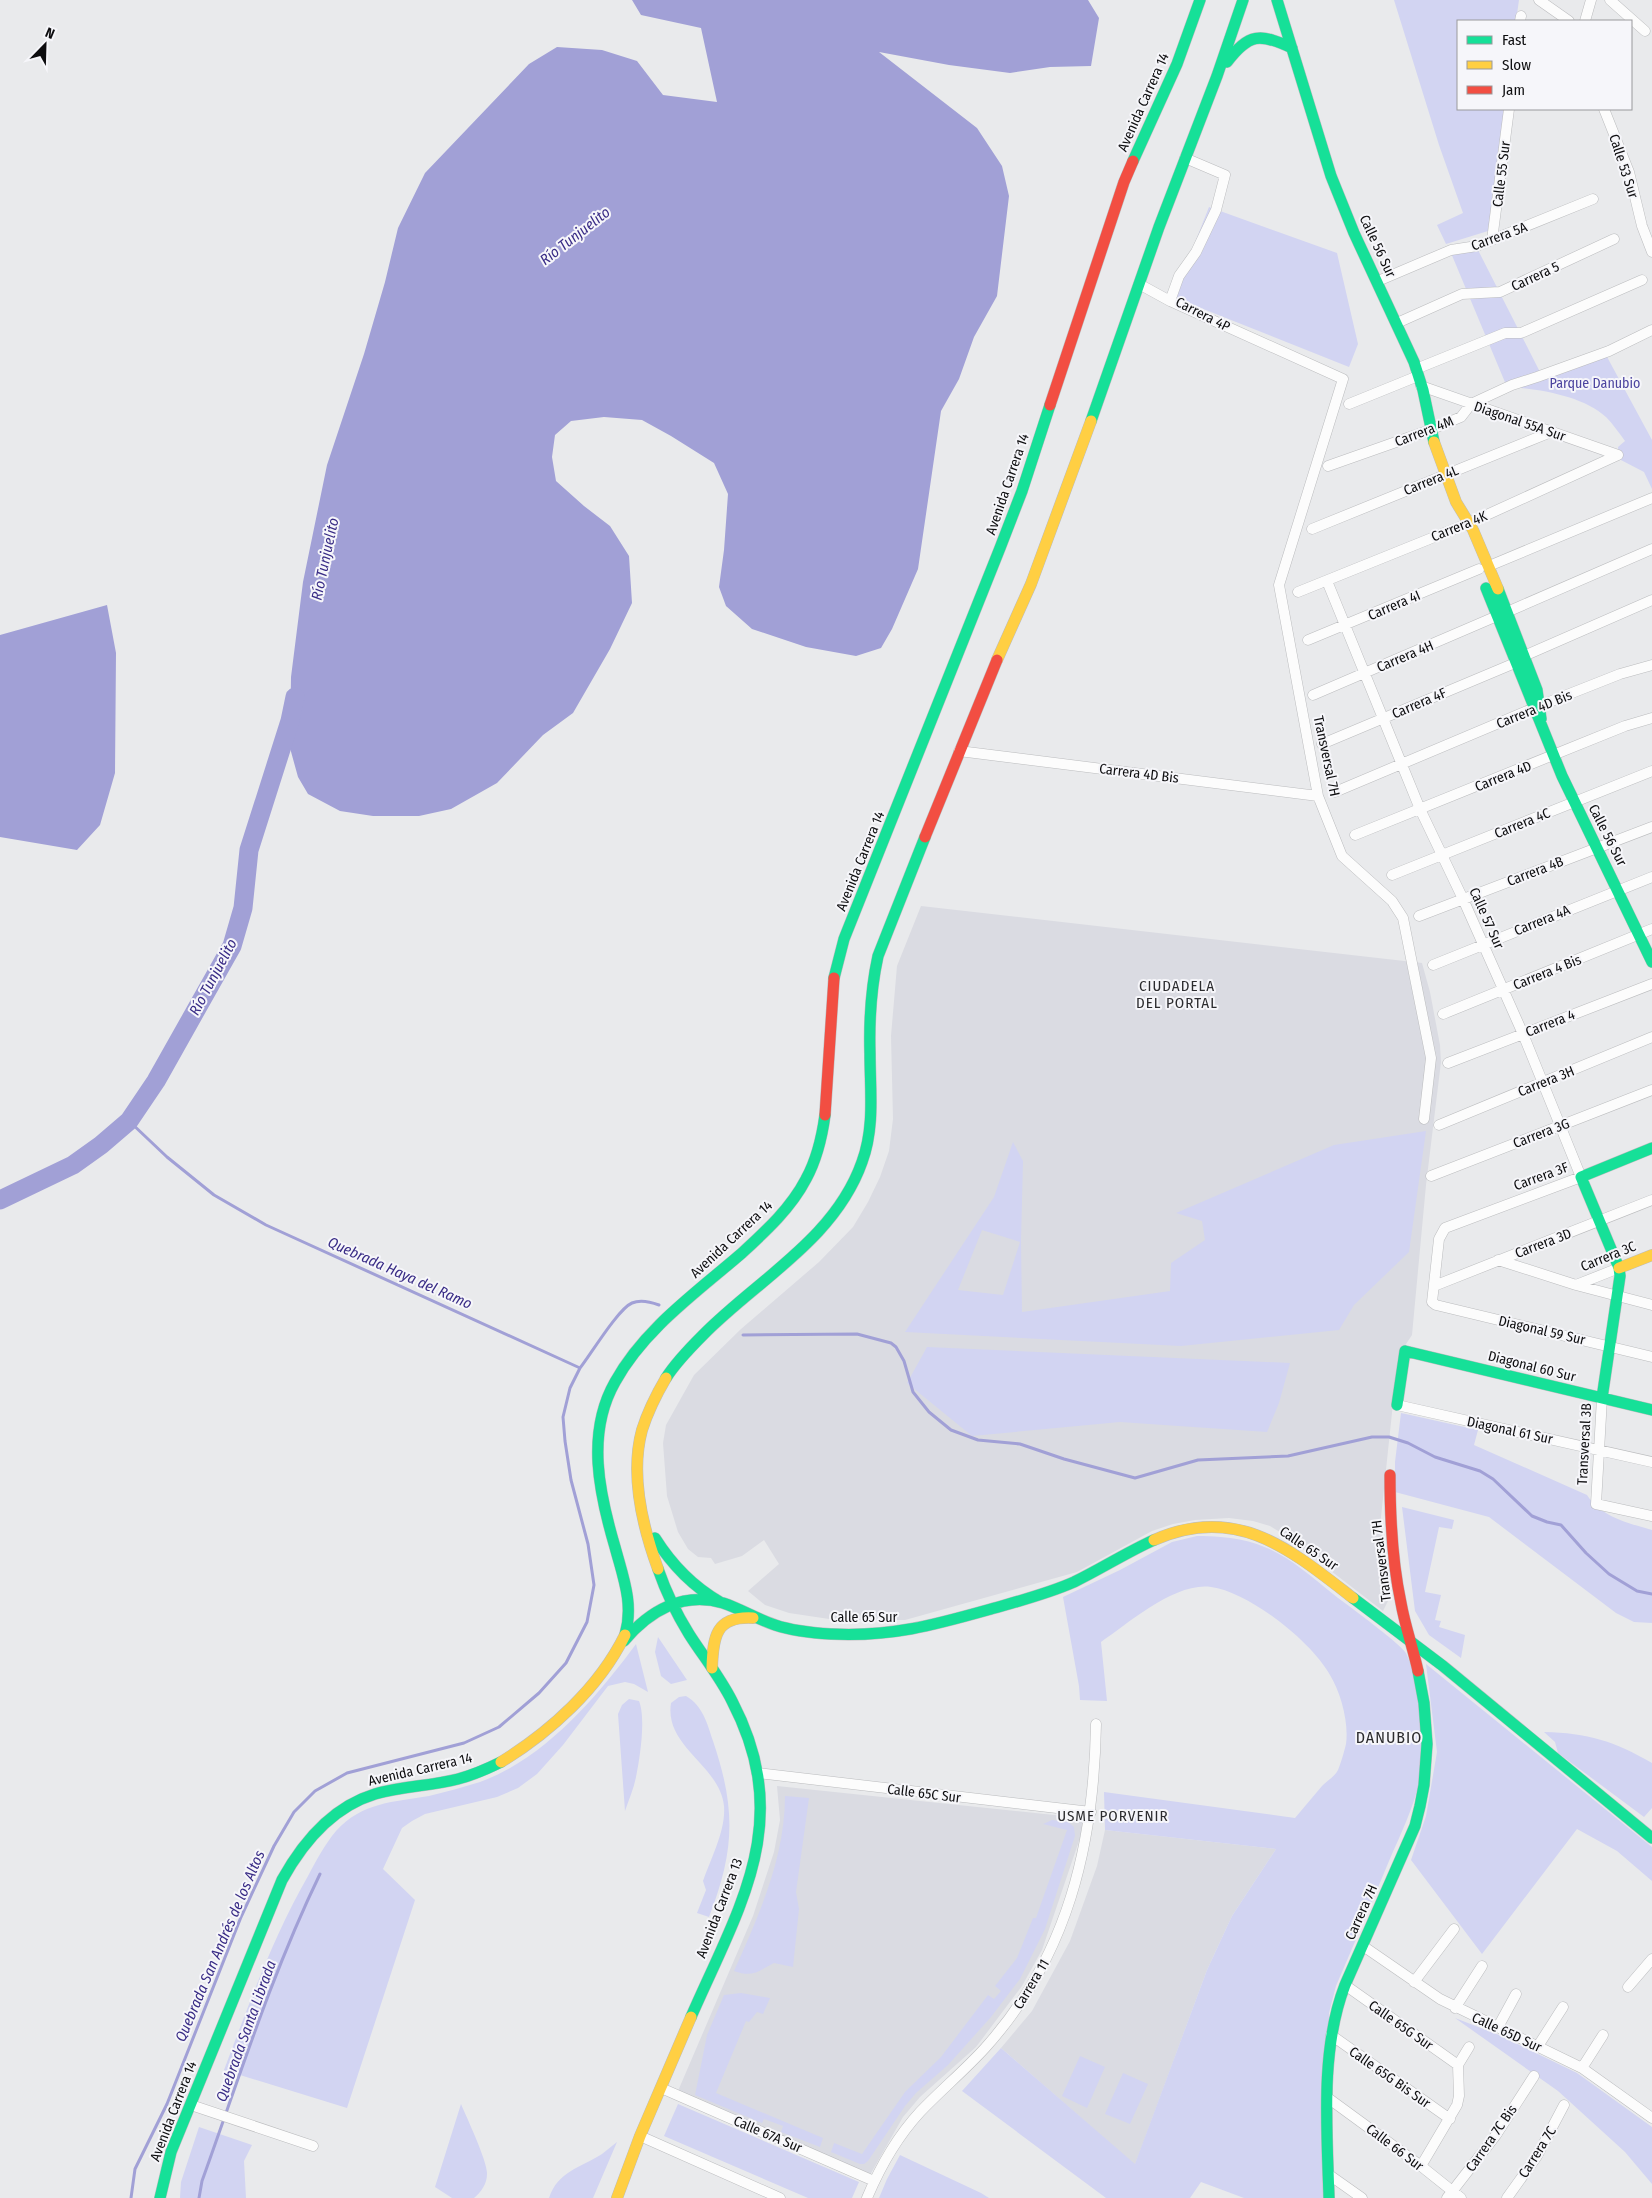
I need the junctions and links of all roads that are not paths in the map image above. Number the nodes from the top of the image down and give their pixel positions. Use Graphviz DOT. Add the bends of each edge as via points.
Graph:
graph roads {
  1 [pos="1200,0"];
  2 [pos="1243,0"];
  3 [pos="1277,0"];
  4 [pos="1539,0"];
  5 [pos="1591,0"];
  6 [pos="1610,0"];
  7 [pos="1568,20"];
  8 [pos="1585,20"];
  9 [pos="1645,31"];
  10 [pos="1292,48"];
  11 [pos="1217,76"];
  12 [pos="1510,110"];
  13 [pos="1604,110"];
  14 [pos="1185,158"];
  15 [pos="1592,199"];
  16 [pos="1614,239"];
  17 [pos="1492,240"];
  18 [pos="1652,252"];
  19 [pos="1642,280"];
  20 [pos="1378,281"];
  21 [pos="1139,284"];
  22 [pos="1170,301"];
  23 [pos="1397,322"];
  24 [pos="1652,330"];
  25 [pos="1419,377"];
  26 [pos="1343,379"];
  27 [pos="1349,404"];
  28 [pos="1471,404"];
  29 [pos="1430,430"];
  30 [pos="1551,432"];
  31 [pos="1618,456"];
  32 [pos="1328,466"];
  33 [pos="1445,475"];
  34 [pos="1652,498"];
  35 [pos="1465,524"];
  36 [pos="1312,529"];
  37 [pos="1652,549"];
  38 [pos="1484,568"];
  39 [pos="1327,581"];
  40 [pos="1298,592"];
  41 [pos="1652,600"];
  42 [pos="1502,614"];
  43 [pos="1346,625"];
  44 [pos="1308,640"];
  45 [pos="1520,659"];
  46 [pos="1652,665"];
  47 [pos="1364,674"];
  48 [pos="1313,696"];
  49 [pos="1537,707"];
  50 [pos="1382,718"];
  51 [pos="1652,718"];
  52 [pos="1322,744"];
  53 [pos="959,751"];
  54 [pos="1554,755"];
  55 [pos="1401,764"];
  56 [pos="1652,771"];
  57 [pos="1335,792"];
  58 [pos="1318,796"];
  59 [pos="1574,802"];
  60 [pos="1420,809"];
  61 [pos="1652,827"];
  62 [pos="1355,835"];
  63 [pos="1597,848"];
  64 [pos="1442,855"];
  65 [pos="1392,875"];
  66 [pos="1652,877"];
  67 [pos="1618,889"];
  68 [pos="1463,899"];
  69 [pos="1419,916"];
  70 [pos="1652,929"];
  71 [pos="1640,934"];
  72 [pos="1483,945"];
  73 [pos="1652,962"];
  74 [pos="1433,965"];
  75 [pos="1652,984"];
  76 [pos="1503,990"];
  77 [pos="1443,1014"];
  78 [pos="1523,1034"];
  79 [pos="1652,1037"];
  80 [pos="1448,1063"];
  81 [pos="1543,1082"];
  82 [pos="1652,1090"];
  83 [pos="1424,1119"];
  84 [pos="1439,1125"];
  85 [pos="1561,1125"];
  86 [pos="1652,1148"];
  87 [pos="1430,1176"];
  88 [pos="1581,1177"];
  89 [pos="1652,1200"];
  90 [pos="1599,1221"];
  91 [pos="1652,1255"];
  92 [pos="1498,1260"];
  93 [pos="1619,1268"];
  94 [pos="1576,1285"];
  95 [pos="1434,1286"];
  96 [pos="1618,1296"];
  97 [pos="1652,1305"];
  98 [pos="1610,1347"];
  99 [pos="1652,1358"];
  100 [pos="1602,1398"];
  101 [pos="1397,1405"];
  102 [pos="1652,1410"];
  103 [pos="1599,1449"];
  104 [pos="1652,1462"];
  105 [pos="1390,1475"];
  106 [pos="1652,1516"];
  107 [pos="647,1525"];
  108 [pos="720,1602"];
  109 [pos="671,1603"];
  110 [pos="762,1620"];
  111 [pos="1411,1642"];
  112 [pos="620,1646"];
  113 [pos="712,1668"];
  114 [pos="1096,1724"];
  115 [pos="757,1773"];
  116 [pos="1091,1812"];
  117 [pos="1650,1832"];
  118 [pos="1454,1929"];
  119 [pos="1363,1946"];
  120 [pos="1652,1959"];
  121 [pos="1482,1966"];
  122 [pos="1414,1982"];
  123 [pos="1345,1985"];
  124 [pos="1628,1987"];
  125 [pos="1516,1994"];
  126 [pos="1563,2007"];
  127 [pos="1455,2008"];
  128 [pos="1498,2027"];
  129 [pos="1603,2034"];
  130 [pos="1331,2035"];
  131 [pos="1538,2046"];
  132 [pos="1469,2047"];
  133 [pos="1458,2064"];
  134 [pos="1582,2068"];
  135 [pos="1534,2076"];
  136 [pos="661,2088"];
  137 [pos="1328,2098"];
  138 [pos="191,2105"];
  139 [pos="1564,2105"];
  140 [pos="1652,2118"];
  141 [pos="1450,2119"];
  142 [pos="640,2136"];
  143 [pos="313,2146"];
  144 [pos="1421,2166"];
  145 [pos="1328,2174"];
  146 [pos="874,2180"];
  147 [pos="1453,2196"];
  148 [pos="160,2198"];
  149 [pos="617,2198"];
  150 [pos="780,2198"];
  151 [pos="867,2198"];
  152 [pos="1329,2198"];
  153 [pos="1362,2198"];
  154 [pos="1507,2198"];
  1 -- 112 [label="main road, Avenida Carrera 14" via="1177,64 1124,182 1022,491 844,939 832,993 823,1126 807,1177 764,1233 636,1348 619,1372 607,1398 598,1437 597,1464 603,1505 630,1604"];
  2 -- 11 [label="main road"];
  3 -- 10 [label="main road, Calle 56 Sur"];
  4 -- 7 [label="street"];
  5 -- 8 [label="street"];
  6 -- 9 [label="street"];
  10 -- 11 [label="main road" via="1264,36 1252,37 1235,50"];
  10 -- 20 [label="main road, Calle 56 Sur" via="1331,176"];
  11 -- 14 [label="main road"];
  12 -- 17 [label="street, Calle 55 Sur"];
  13 -- 18 [label="street, Calle 53 Sur" via="1629,172"];
  14 -- 21 [label="main road"];
  14 -- 22 [label="street, Carrera 4P" via="1225,175 1216,210 1196,252 1179,276"];
  15 -- 17 [label="street, Carrera 5A"];
  16 -- 23 [label="street, Carrera 5" via="1500,292 1462,294"];
  17 -- 20 [label="street, Carrera 5A" via="1451,250"];
  19 -- 25 [label="street" via="1521,333 1505,333"];
  20 -- 23 [label="main road, Calle 56 Sur"];
  21 -- 22 [label="street"];
  21 -- 53 [label="main road" via="1052,530"];
  22 -- 26 [label="street, Carrera 4P"];
  23 -- 25 [label="main road, Calle 56 Sur"];
  24 -- 28 [label="street, Carrera 4M" via="1609,351 1512,385"];
  25 -- 27 [label="street"];
  25 -- 28 [label="street, Diagonal 55A Sur"];
  25 -- 29 [label="main road, Calle 56 Sur"];
  26 -- 58 [label="street, Transversal 7H" via="1279,585"];
  28 -- 29 [label="street, Carrera 4M" via="1461,417"];
  28 -- 30 [label="street, Diagonal 55A Sur"];
  29 -- 32 [label="street, Carrera 4M"];
  29 -- 33 [label="main road, Calle 56 Sur"];
  30 -- 31 [label="street, Diagonal 55A Sur"];
  30 -- 33 [label="street, Carrera 4L"];
  31 -- 35 [label="street, Carrera 4K"];
  33 -- 35 [label="main road, Calle 56 Sur"];
  33 -- 36 [label="street, Carrera 4L"];
  34 -- 38 [label="street, Carrera 4I"];
  35 -- 38 [label="main road, Calle 56 Sur"];
  35 -- 39 [label="street, Carrera 4K"];
  37 -- 42 [label="street, Carrera 4H"];
  38 -- 42 [label="main road, Calle 56 Sur"];
  38 -- 43 [label="street, Carrera 4I"];
  39 -- 40 [label="street, Carrera 4K"];
  39 -- 43 [label="street, Calle 57 Sur"];
  41 -- 45 [label="street, Carrera 4F"];
  42 -- 45 [label="main road, Calle 56 Sur"];
  42 -- 47 [label="street, Carrera 4H"];
  43 -- 44 [label="street, Carrera 4I"];
  43 -- 47 [label="street, Calle 57 Sur"];
  45 -- 49 [label="main road, Calle 56 Sur"];
  45 -- 50 [label="street, Carrera 4F"];
  46 -- 49 [label="street, Carrera 4D Bis" via="1620,674"];
  47 -- 48 [label="street, Carrera 4H"];
  47 -- 50 [label="street, Calle 57 Sur"];
  49 -- 54 [label="main road, Calle 56 Sur"];
  49 -- 55 [label="street, Carrera 4D Bis"];
  50 -- 52 [label="street, Carrera 4F"];
  50 -- 55 [label="street, Calle 57 Sur"];
  51 -- 54 [label="street, Carrera 4D"];
  53 -- 58 [label="street, Carrera 4D Bis"];
  53 -- 107 [label="main road" via="884,938 874,974 869,1015 871,1126 864,1159 842,1203 820,1231 689,1348 658,1388 644,1422 639,1446 640,1488"];
  54 -- 59 [label="main road, Calle 56 Sur"];
  54 -- 60 [label="street, Carrera 4D"];
  55 -- 57 [label="street, Carrera 4D Bis"];
  55 -- 60 [label="street, Calle 57 Sur"];
  56 -- 59 [label="street, Carrera 4C"];
  58 -- 83 [label="street, Transversal 7H" via="1342,856 1392,901 1404,918 1431,1058"];
  59 -- 63 [label="main road, Calle 56 Sur"];
  59 -- 64 [label="street, Carrera 4C"];
  60 -- 62 [label="street, Carrera 4D"];
  60 -- 64 [label="street, Calle 57 Sur"];
  61 -- 63 [label="street, Carrera 4B"];
  63 -- 67 [label="main road, Calle 56 Sur"];
  63 -- 68 [label="street, Carrera 4B"];
  64 -- 65 [label="street, Carrera 4C"];
  64 -- 68 [label="street, Calle 57 Sur"];
  66 -- 67 [label="street, Carrera 4A"];
  67 -- 71 [label="main road, Calle 56 Sur"];
  67 -- 72 [label="street, Carrera 4A"];
  68 -- 69 [label="street, Carrera 4B"];
  68 -- 72 [label="street, Calle 57 Sur"];
  70 -- 71 [label="street, Carrera 4 Bis"];
  71 -- 73 [label="main road, Calle 56 Sur"];
  71 -- 76 [label="street, Carrera 4 Bis"];
  72 -- 74 [label="street, Carrera 4A"];
  72 -- 76 [label="street, Calle 57 Sur"];
  75 -- 78 [label="street, Carrera 4"];
  76 -- 77 [label="street, Carrera 4 Bis"];
  76 -- 78 [label="street, Calle 57 Sur"];
  78 -- 80 [label="street, Carrera 4"];
  78 -- 81 [label="street, Calle 57 Sur"];
  79 -- 81 [label="street, Carrera 3H"];
  81 -- 84 [label="street, Carrera 3H"];
  81 -- 85 [label="street, Calle 57 Sur"];
  82 -- 85 [label="street, Carrera 3G"];
  85 -- 87 [label="street, Carrera 3G"];
  85 -- 88 [label="street, Calle 57 Sur"];
  86 -- 88 [label="main road, Carrera 3F"];
  88 -- 90 [label="main road, Calle 57 Sur"];
  88 -- 95 [label="street, Carrera 3F" via="1445,1228 1441,1233"];
  89 -- 90 [label="street, Carrera 3D"];
  90 -- 92 [label="street, Carrera 3D"];
  90 -- 93 [label="main road, Calle 57 Sur"];
  91 -- 93 [label="main road, Carrera 3C"];
  92 -- 94 [label="street"];
  92 -- 95 [label="street, Carrera 3D"];
  93 -- 94 [label="street, Carrera 3C"];
  93 -- 96 [label="main road, Transversal 3B"];
  94 -- 96 [label="street"];
  95 -- 98 [label="street, Diagonal 59 Sur" via="1432,1302 1436,1305"];
  96 -- 97 [label="street"];
  96 -- 98 [label="main road, Transversal 3B"];
  98 -- 99 [label="street, Diagonal 59 Sur"];
  98 -- 100 [label="main road, Transversal 3B"];
  100 -- 101 [label="main road, Diagonal 60 Sur" via="1405,1351"];
  100 -- 102 [label="main road, Diagonal 60 Sur"];
  100 -- 103 [label="street, Transversal 3B"];
  101 -- 103 [label="street, Diagonal 61 Sur"];
  103 -- 104 [label="street, Diagonal 61 Sur"];
  103 -- 106 [label="street, Transversal 3B" via="1596,1504"];
  105 -- 111 [label="main road, Transversal 7H" via="1400,1596"];
  107 -- 108 [label="main road" via="681,1574"];
  107 -- 109 [label="main road"];
  108 -- 109 [label="main road, Calle 65 Sur" via="692,1600"];
  108 -- 110 [label="main road, Calle 65 Sur"];
  109 -- 112 [label="main road, Calle 65 Sur" via="644,1617"];
  109 -- 113 [label="main road, Avenida Carrera 13"];
  110 -- 111 [label="main road, Calle 65 Sur" via="801,1631 869,1634 918,1629 1058,1588 1174,1532 1212,1527 1248,1531 1277,1542"];
  110 -- 113 [label="main road, Calle 65 Sur" via="737,1618 718,1628 712,1645"];
  111 -- 117 [label="main road, Calle 65 Sur"];
  111 -- 119 [label="main road, Carrera 7H" via="1428,1735 1425,1785 1415,1826"];
  112 -- 138 [label="main road, Avenida Carrera 14" via="562,1716 500,1762 459,1778 392,1790 354,1802 310,1836 282,1880"];
  113 -- 115 [label="main road, Avenida Carrera 13" via="740,1716"];
  114 -- 116 [label="street, Carrera 11"];
  115 -- 116 [label="street, Calle 65C Sur"];
  115 -- 136 [label="main road, Avenida Carrera 13" via="761,1823 752,1870"];
  116 -- 146 [label="street, Carrera 11" via="1071,1898 1038,1977 986,2047 909,2126"];
  118 -- 122 [label="street"];
  119 -- 122 [label="street, Calle 65D Sur"];
  119 -- 123 [label="main road, Carrera 7H"];
  120 -- 124 [label="street"];
  121 -- 127 [label="street"];
  122 -- 127 [label="street, Calle 65D Sur"];
  123 -- 130 [label="main road, Carrera 7H"];
  123 -- 133 [label="street, Calle 65G Sur"];
  125 -- 128 [label="street"];
  126 -- 131 [label="street"];
  127 -- 128 [label="street, Calle 65D Sur"];
  128 -- 131 [label="street, Calle 65D Sur"];
  129 -- 134 [label="street"];
  130 -- 137 [label="main road, Carrera 7H"];
  130 -- 141 [label="street, Calle 65G Bis Sur"];
  131 -- 134 [label="street, Calle 65D Sur"];
  132 -- 133 [label="street"];
  133 -- 141 [label="street" via="1459,2096"];
  134 -- 140 [label="street, Calle 65D Sur"];
  135 -- 147 [label="street, Carrera 7C Bis"];
  136 -- 142 [label="main road, Avenida Carrera 13"];
  136 -- 146 [label="street, Calle 67A Sur"];
  137 -- 144 [label="street, Calle 66 Sur"];
  137 -- 145 [label="main road, Carrera 7H"];
  138 -- 143 [label="street"];
  138 -- 148 [label="main road, Avenida Carrera 14" via="171,2152"];
  139 -- 154 [label="street, Carrera 7C" via="1537,2156"];
  141 -- 144 [label="street"];
  142 -- 149 [label="main road, Avenida Carrera 13"];
  142 -- 150 [label="street"];
  144 -- 147 [label="street, Calle 66 Sur"];
  145 -- 152 [label="main road, Carrera 7H"];
  145 -- 153 [label="street"];
  146 -- 151 [label="street, Carrera 11"];
}
